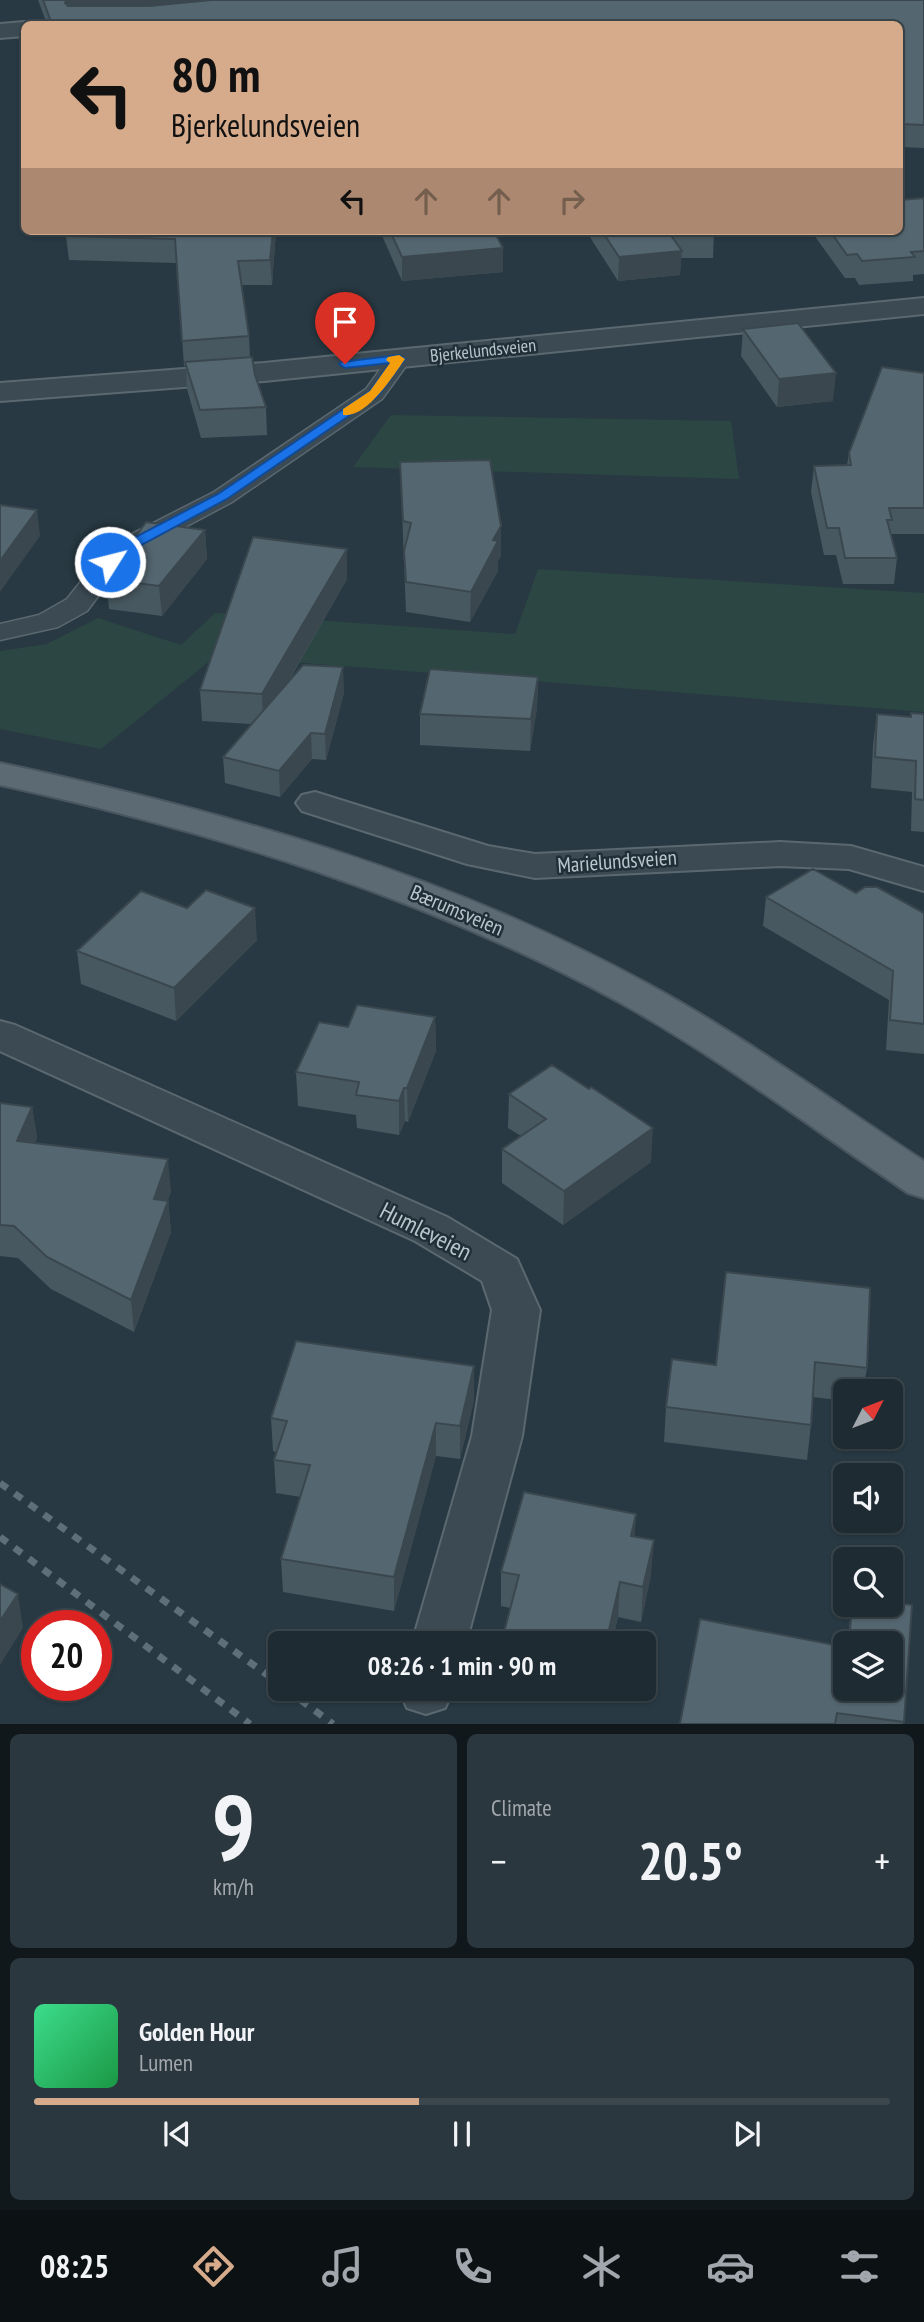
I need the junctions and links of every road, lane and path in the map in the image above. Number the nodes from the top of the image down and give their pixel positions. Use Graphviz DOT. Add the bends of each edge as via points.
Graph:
graph roads {
  1 [pos="21,29"];
  2 [pos="0,31"];
  3 [pos="924,306"];
  4 [pos="399,359"];
  5 [pos="0,392"];
  6 [pos="0,632"];
  7 [pos="0,774"];
  8 [pos="316,803"];
  9 [pos="924,879"];
  10 [pos="0,1035"];
  11 [pos="871,1148"];
  12 [pos="924,1182"];
  13 [pos="924,1204"];
  14 [pos="442,1631"];
  1 -- 2 [label="street"];
  3 -- 4 [label="street, Bjerkelundsveien"];
  4 -- 5 [label="street, Bjerkelundsveien"];
  4 -- 6 [label="lane" via="374,394 223,497 127,547 77,606 48,621"];
  7 -- 11 [label="main road, Bærumsveien" via="223,826 401,886 477,917 643,999 789,1089"];
  8 -- 9 [label="street, Marielundsveien" via="481,856 536,866 780,854 851,858"];
  10 -- 14 [label="street, Humleveien" via="431,1229 502,1271 516,1310 497,1436"];
  11 -- 12 [label="main road, Bærumsveien"];
  11 -- 13 [label="main road, Bærumsveien"];
}
